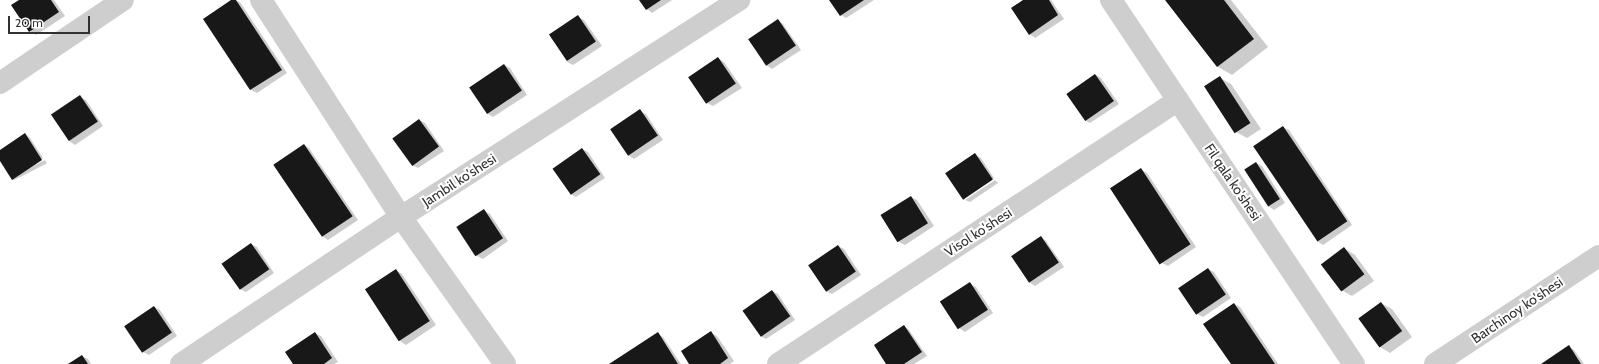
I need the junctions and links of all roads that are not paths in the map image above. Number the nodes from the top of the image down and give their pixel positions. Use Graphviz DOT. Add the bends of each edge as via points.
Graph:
graph roads {
  1 [pos="124,0"];
  2 [pos="261,0"];
  3 [pos="739,0"];
  4 [pos="1111,0"];
  5 [pos="0,83"];
  6 [pos="1178,100"];
  7 [pos="401,217"];
  8 [pos="1599,256"];
  9 [pos="181,364"];
  10 [pos="505,364"];
  11 [pos="778,364"];
  12 [pos="1354,364"];
  13 [pos="1436,364"];
  1 -- 5 [label="street"];
  2 -- 7 [label="street"];
  3 -- 7 [label="street, Jambil ko'shesi"];
  4 -- 6 [label="street, Fil qala ko'shesi"];
  6 -- 11 [label="street, Visol ko'shesi"];
  6 -- 12 [label="street, Fil qala ko'shesi"];
  7 -- 9 [label="street, Jambil ko'shesi"];
  7 -- 10 [label="street"];
  8 -- 13 [label="street, Barchinoy ko'shesi"];
}
